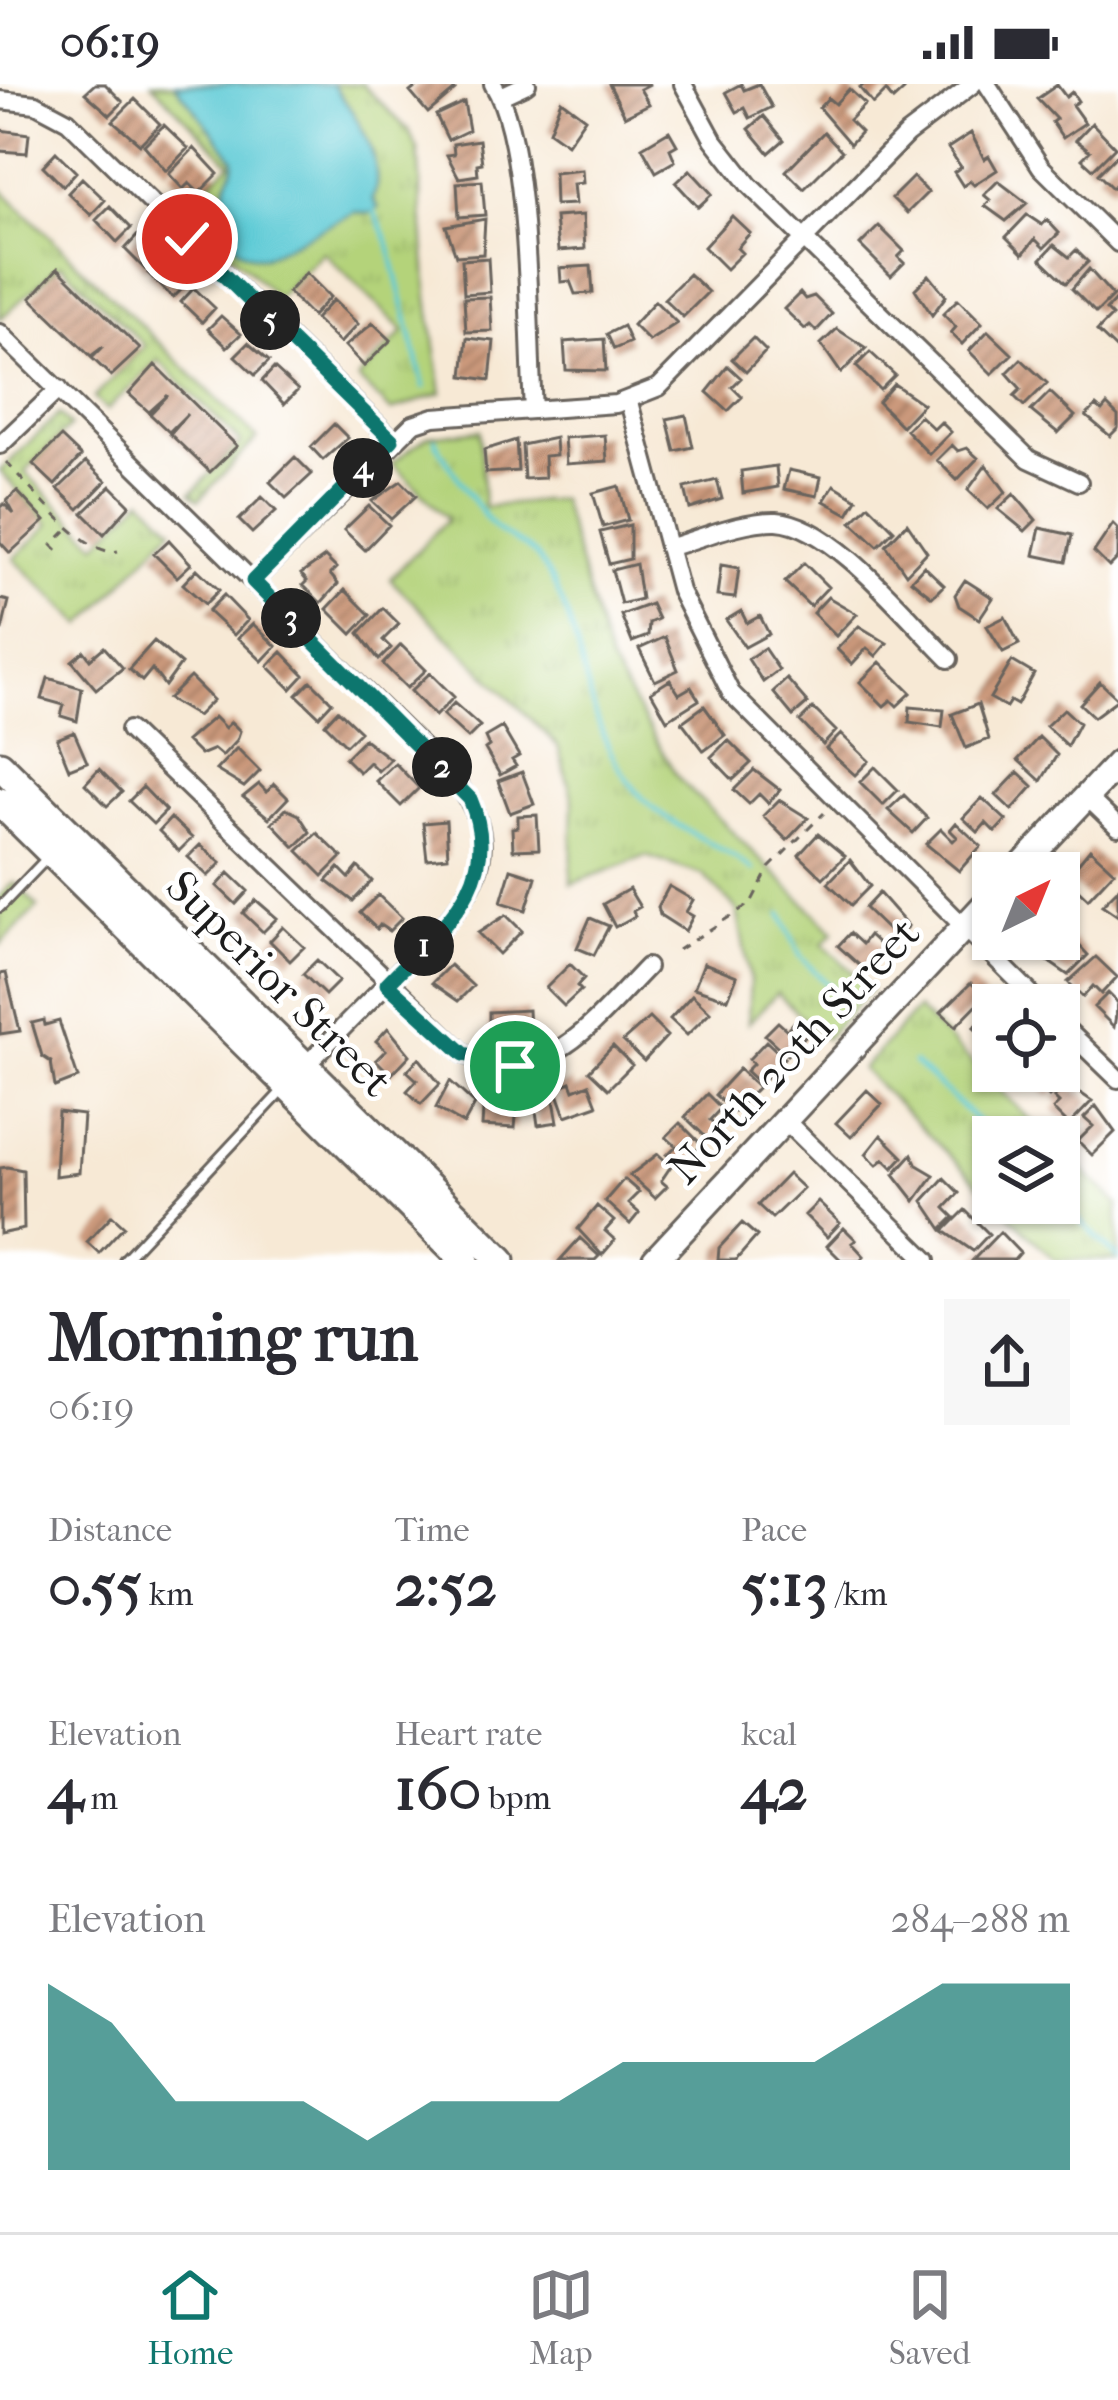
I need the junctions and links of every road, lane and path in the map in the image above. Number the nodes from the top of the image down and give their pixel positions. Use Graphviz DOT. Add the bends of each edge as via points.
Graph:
graph roads {
  1 [pos="526,84"];
  2 [pos="683,84"];
  3 [pos="973,84"];
  4 [pos="987,84"];
  5 [pos="497,90"];
  6 [pos="0,100"];
  7 [pos="803,238"];
  8 [pos="1118,243"];
  9 [pos="0,333"];
  10 [pos="59,389"];
  11 [pos="629,402"];
  12 [pos="533,410"];
  13 [pos="392,440"];
  14 [pos="3,453"];
  15 [pos="1079,482"];
  16 [pos="69,528"];
  17 [pos="668,548"];
  18 [pos="57,550"];
  19 [pos="118,551"];
  20 [pos="253,581"];
  21 [pos="949,659"];
  22 [pos="129,730"];
  23 [pos="1118,763"];
  24 [pos="0,765"];
  25 [pos="1087,796"];
  26 [pos="0,802"];
  27 [pos="824,813"];
  28 [pos="1118,827"];
  29 [pos="61,844"];
  30 [pos="1035,852"];
  31 [pos="0,907"];
  32 [pos="972,918"];
  33 [pos="963,928"];
  34 [pos="678,950"];
  35 [pos="647,968"];
  36 [pos="387,984"];
  37 [pos="1020,984"];
  38 [pos="1080,1042"];
  39 [pos="296,1076"];
  40 [pos="1118,1079"];
  41 [pos="785,1121"];
  42 [pos="661,1258"];
  43 [pos="124,1260"];
  44 [pos="465,1260"];
  45 [pos="502,1260"];
  46 [pos="927,1260"];
  1 -- 5 [label="street"];
  2 -- 7 [label="street" via="730,164"];
  3 -- 7 [label="street" via="907,134"];
  4 -- 8 [label="street" via="1041,167"];
  5 -- 12 [label="street" via="517,158"];
  6 -- 13 [label="street" via="36,104 68,121"];
  7 -- 11 [label="street" via="667,380"];
  7 -- 15 [label="street" via="1029,459"];
  9 -- 10 [label="street"];
  10 -- 14 [label="street"];
  10 -- 20 [label="street"];
  11 -- 12 [label="street"];
  11 -- 17 [label="street"];
  12 -- 13 [label="street" via="434,417"];
  13 -- 20 [label="street"];
  14 -- 16 [label="path"];
  16 -- 18 [label="path" via="52,545"];
  16 -- 19 [label="path" via="100,551"];
  17 -- 21 [label="street" via="769,521 803,526"];
  17 -- 33 [label="street" via="695,628 731,693"];
  20 -- 36 [label="street" via="447,772 477,815 480,868 466,900"];
  22 -- 36 [label="street"];
  23 -- 25 [label="street"];
  24 -- 29 [label="main road, Superior Street"];
  25 -- 28 [label="street"];
  25 -- 30 [label="street"];
  26 -- 29 [label="main road, Superior Street"];
  27 -- 34 [label="path" via="770,868 745,909"];
  29 -- 31 [label="lane"];
  29 -- 39 [label="main road, Superior Street"];
  32 -- 33 [label="street, North 20th Street"];
  33 -- 37 [label="street"];
  33 -- 41 [label="street, North 20th Street"];
  35 -- 36 [label="street" via="563,1050 515,1066 464,1054"];
  36 -- 39 [label="street"];
  38 -- 40 [label="street"];
  39 -- 43 [label="lane"];
  39 -- 44 [label="main road, Superior Street"];
  39 -- 45 [label="main road, Superior Street"];
  41 -- 42 [label="street, North 20th Street"];
  41 -- 46 [label="street"];
}
